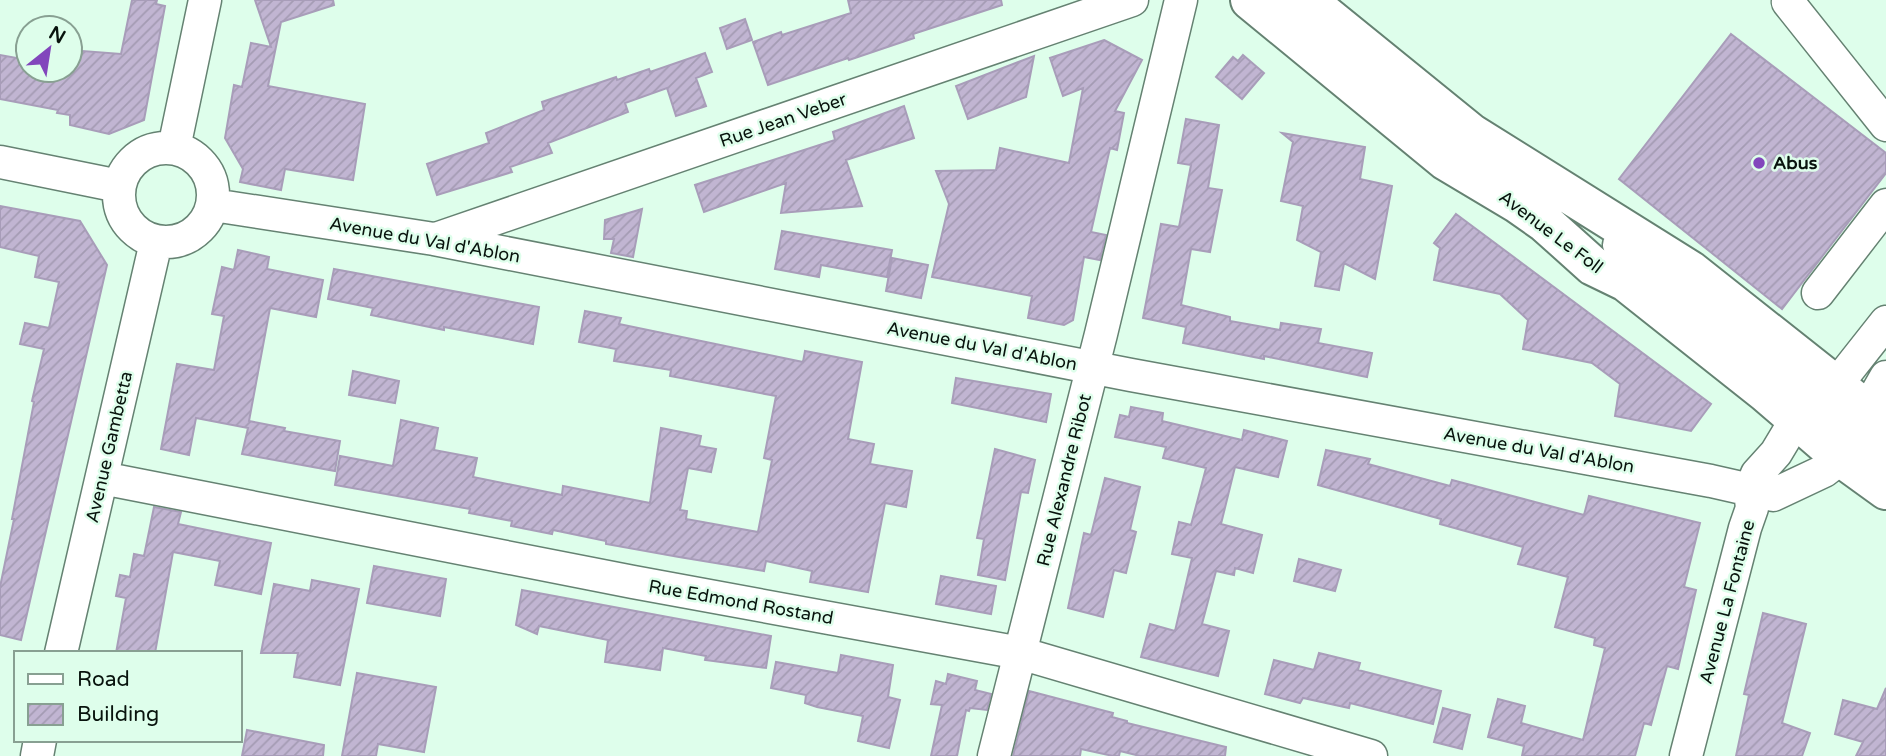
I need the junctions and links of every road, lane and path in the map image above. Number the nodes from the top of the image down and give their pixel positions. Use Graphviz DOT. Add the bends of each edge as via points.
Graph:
graph roads {
  1 [pos="205,0"];
  2 [pos="1132,0"];
  3 [pos="1181,0"];
  4 [pos="1250,0"];
  5 [pos="1282,0"];
  6 [pos="1307,0"];
  7 [pos="1789,0"];
  8 [pos="1886,125"];
  9 [pos="174,148"];
  10 [pos="0,162"];
  11 [pos="119,186"];
  12 [pos="212,205"];
  13 [pos="1886,205"];
  14 [pos="435,239"];
  15 [pos="156,242"];
  16 [pos="1818,293"];
  17 [pos="1886,322"];
  18 [pos="1093,367"];
  19 [pos="1886,377"];
  20 [pos="1818,402"];
  21 [pos="1862,431"];
  22 [pos="1886,463"];
  23 [pos="102,478"];
  24 [pos="1886,490"];
  25 [pos="1750,491"];
  26 [pos="61,651"];
  27 [pos="1020,653"];
  28 [pos="994,756"];
  29 [pos="1371,756"];
  30 [pos="1686,756"];
  1 -- 9 [label="street"];
  2 -- 14 [label="street, Rue Jean Veber"];
  3 -- 18 [label="street, Rue Alexandre Ribot"];
  4 -- 20 [label="main road, Avenue Le Foll" via="1446,161 1536,217 1593,266"];
  5 -- 20 [label="street, Avenue Le Foll" via="1422,119 1622,247 1784,368"];
  6 -- 20 [label="main road, Avenue Le Foll" via="1471,133 1690,270"];
  7 -- 8 [label="street"];
  9 -- 11 [label="street" via="145,152 133,160"];
  9 -- 12 [label="street" via="201,163 213,190"];
  10 -- 11 [label="street"];
  11 -- 15 [label="street" via="122,215 142,237"];
  12 -- 14 [label="street, Avenue du Val d'Ablon"];
  12 -- 15 [label="street" via="198,231 178,241"];
  13 -- 16 [label="street"];
  14 -- 18 [label="street, Avenue du Val d'Ablon"];
  15 -- 23 [label="street, Avenue Gambetta"];
  17 -- 20 [label="street"];
  18 -- 25 [label="street, Avenue du Val d'Ablon"];
  18 -- 27 [label="street, Rue Alexandre Ribot"];
  19 -- 21 [label="street"];
  20 -- 21 [label="main road, Avenue Le Foll"];
  20 -- 21 [label="main road, Avenue Le Foll"];
  20 -- 25 [label="street" via="1757,474"];
  21 -- 22 [label="street, Avenue Le Foll"];
  21 -- 24 [label="main road, Avenue Le Foll"];
  21 -- 25 [label="street" via="1824,471 1773,495"];
  23 -- 26 [label="street, Avenue Gambetta"];
  23 -- 27 [label="street, Rue Edmond Rostand"];
  25 -- 30 [label="street, Avenue La Fontaine" via="1752,508"];
  27 -- 28 [label="street, Rue Alexandre Ribot"];
  27 -- 29 [label="street, Rue Edmond Rostand"];
}
